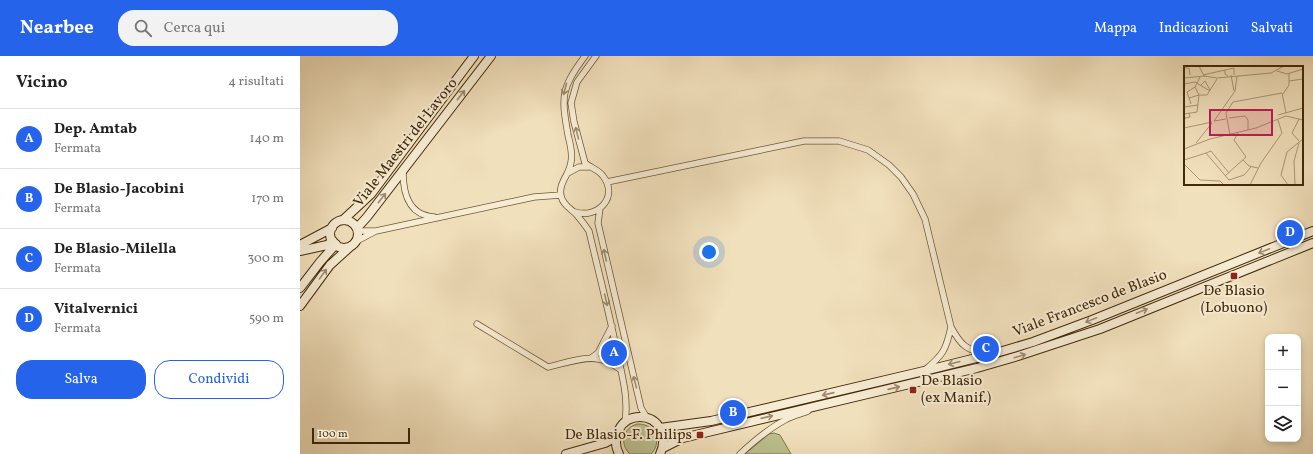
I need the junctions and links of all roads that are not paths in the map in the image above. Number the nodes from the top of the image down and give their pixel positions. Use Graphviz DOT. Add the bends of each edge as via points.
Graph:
graph roads {
  1 [pos="474,56"];
  2 [pos="491,56"];
  3 [pos="585,56"];
  4 [pos="596,56"];
  5 [pos="592,168"];
  6 [pos="403,171"];
  7 [pos="567,174"];
  8 [pos="607,182"];
  9 [pos="561,195"];
  10 [pos="600,208"];
  11 [pos="574,212"];
  12 [pos="440,217"];
  13 [pos="343,220"];
  14 [pos="332,228"];
  15 [pos="357,229"];
  16 [pos="376,231"];
  17 [pos="1313,231"];
  18 [pos="334,243"];
  19 [pos="1313,243"];
  20 [pos="353,244"];
  21 [pos="300,245"];
  22 [pos="300,252"];
  23 [pos="300,288"];
  24 [pos="300,306"];
  25 [pos="477,324"];
  26 [pos="612,326"];
  27 [pos="951,327"];
  28 [pos="996,353"];
  29 [pos="591,358"];
  30 [pos="621,370"];
  31 [pos="924,371"];
  32 [pos="838,401"];
  33 [pos="647,418"];
  34 [pos="625,422"];
  35 [pos="660,428"];
  36 [pos="616,437"];
  37 [pos="662,451"];
  38 [pos="566,454"];
  39 [pos="619,454"];
  40 [pos="740,454"];
  1 -- 13 [label="street, Viale Maestri del Lavoro" via="371,194"];
  6 -- 2 [label="street, Viale Maestri del Lavoro, one-way"];
  3 -- 7 [label="street, one-way" via="567,83 563,100 572,154"];
  5 -- 4 [label="street, one-way" via="583,158 571,103 576,82"];
  5 -- 7 [label="street" via="579,167"];
  5 -- 8 [label="street"];
  6 -- 12 [label="street" via="405,195 410,203 426,216"];
  15 -- 6 [label="street, Viale Maestri del Lavoro, one-way"];
  7 -- 9 [label="street" via="560,187"];
  8 -- 10 [label="street" via="608,196"];
  8 -- 27 [label="street" via="804,140 839,141 868,150 901,177 919,205 925,219"];
  9 -- 11 [label="street" via="563,202"];
  9 -- 12 [label="street" via="534,197"];
  10 -- 11 [label="street" via="588,214"];
  33 -- 10 [label="street, one-way" via="641,408 598,223"];
  11 -- 26 [label="street, one-way" via="589,231"];
  12 -- 16 [label="street"];
  13 -- 14 [label="street"];
  13 -- 15 [label="street" via="351,222"];
  14 -- 18 [label="street"];
  14 -- 21 [label="street"];
  15 -- 16 [label="street"];
  15 -- 20 [label="street" via="357,239"];
  16 -- 20 [label="street"];
  17 -- 28 [label="street, Viale Francesco de Blasio, one-way" via="1074,327"];
  18 -- 20 [label="street" via="343,247"];
  18 -- 22 [label="street"];
  18 -- 23 [label="street"];
  32 -- 19 [label="street, Viale Francesco de Blasio, one-way" via="977,368 1051,346 1100,329"];
  24 -- 20 [label="street, one-way" via="330,265"];
  25 -- 29 [label="street" via="548,367"];
  26 -- 29 [label="street" via="598,353"];
  26 -- 30 [label="street"];
  27 -- 28 [label="street" via="958,340 967,348"];
  27 -- 31 [label="street" via="945,350"];
  28 -- 31 [label="street, Viale Francesco de Blasio, one-way"];
  29 -- 30 [label="street" via="611,363"];
  30 -- 34 [label="street" via="627,408"];
  31 -- 35 [label="street, Viale Francesco de Blasio, one-way" via="711,421"];
  37 -- 32 [label="street, Viale Francesco de Blasio, one-way" via="672,442 683,438"];
  32 -- 40 [label="street" via="786,420"];
  33 -- 34 [label="street" via="640,417"];
  33 -- 35 [label="street"];
  34 -- 36 [label="street"];
  35 -- 37 [label="street" via="664,441"];
  36 -- 38 [label="street" via="605,443"];
  36 -- 39 [label="street"];
}
